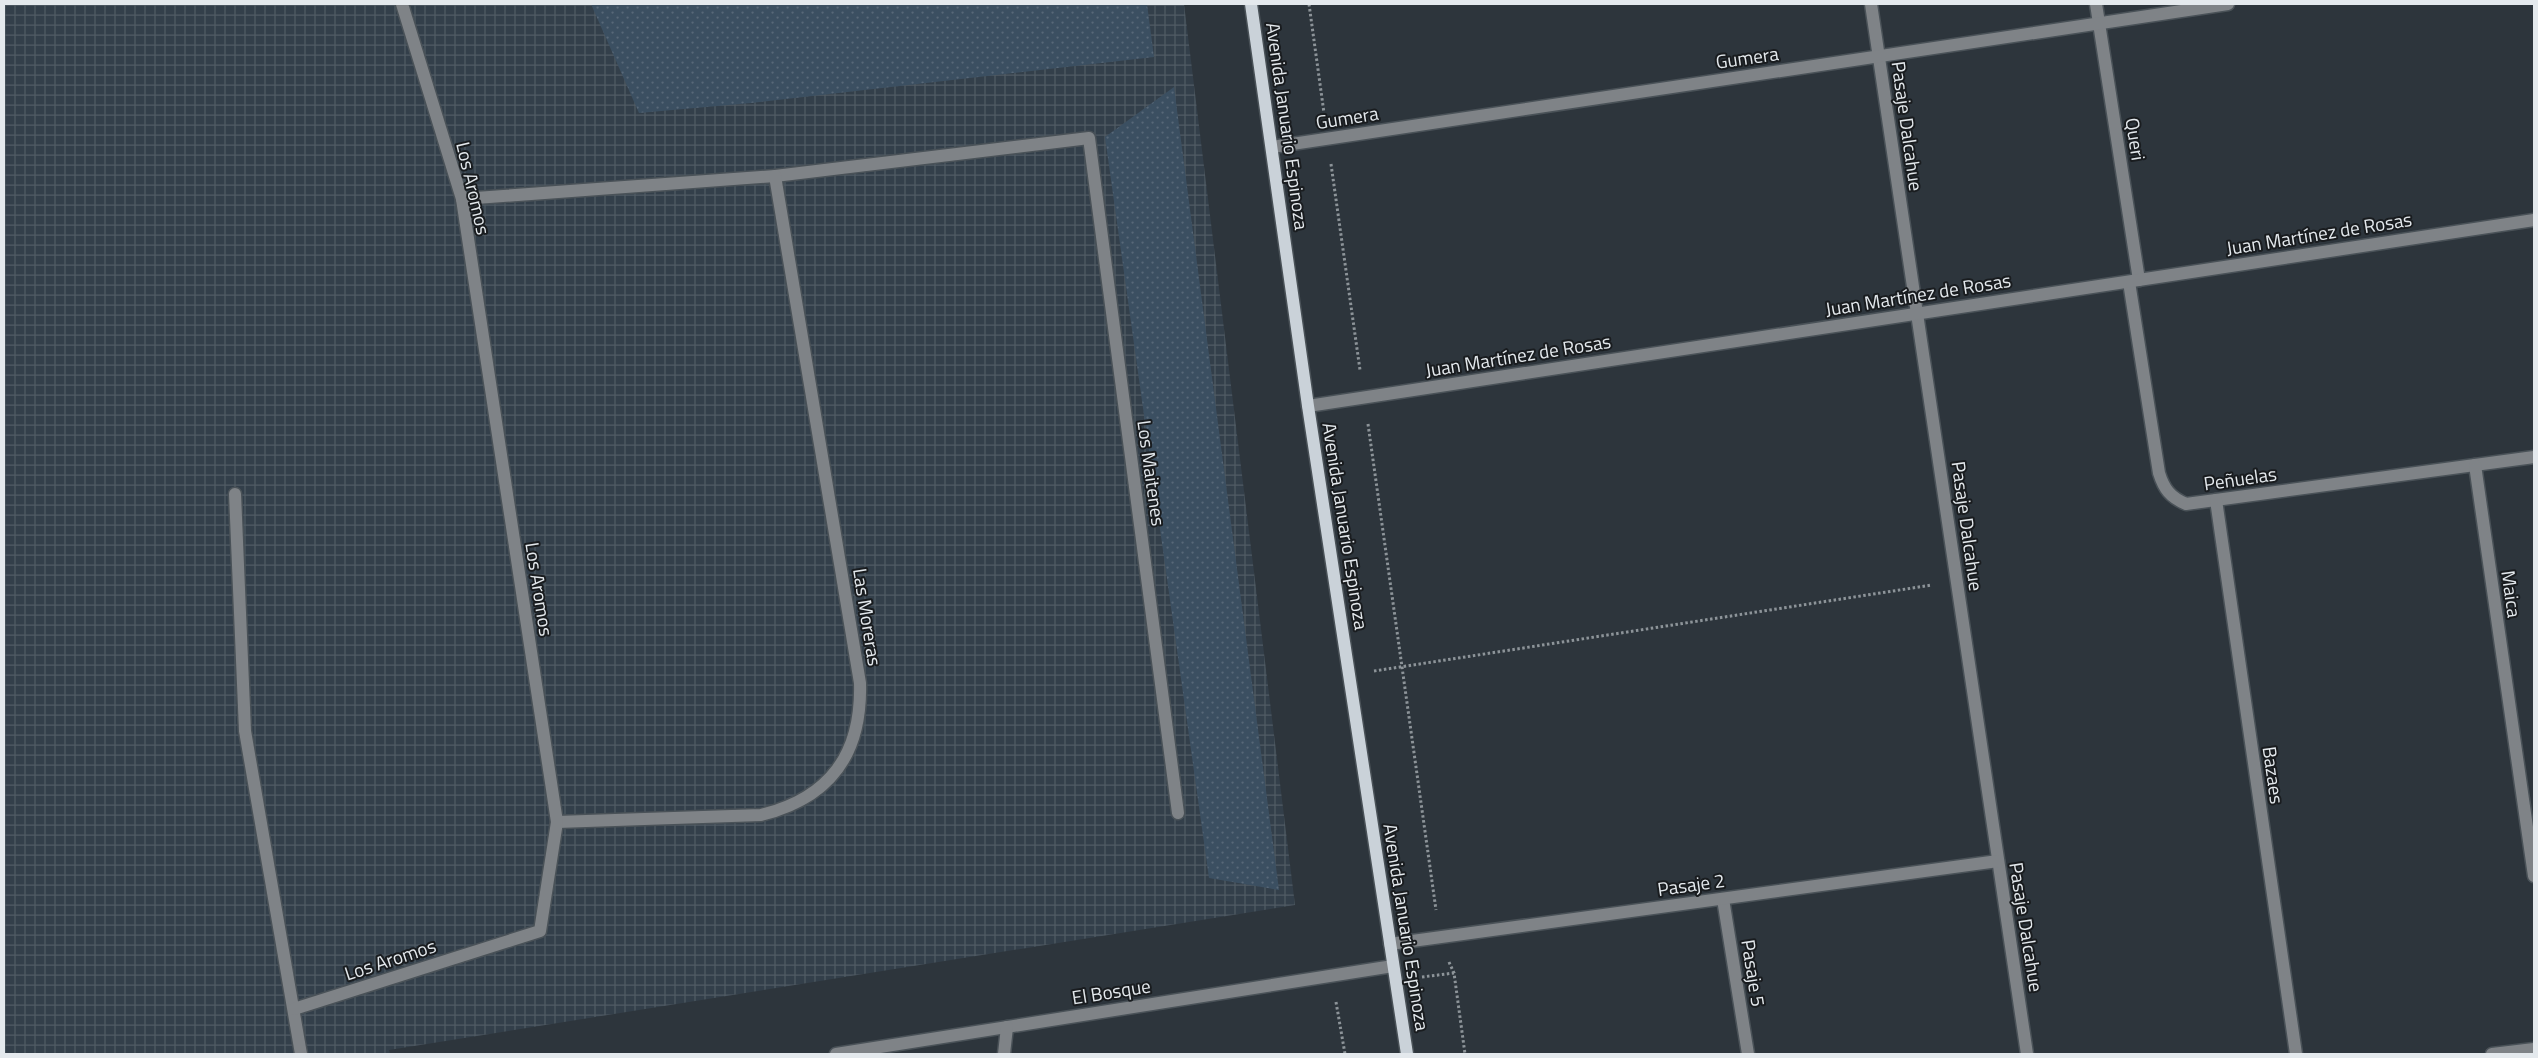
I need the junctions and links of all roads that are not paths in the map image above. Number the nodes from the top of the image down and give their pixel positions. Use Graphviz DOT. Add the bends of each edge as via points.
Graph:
graph roads {
  1 [pos="402,4"];
  2 [pos="1251,4"];
  3 [pos="1871,4"];
  4 [pos="2096,4"];
  5 [pos="2228,4"];
  6 [pos="2099,23"];
  7 [pos="1879,56"];
  8 [pos="1272,147"];
  9 [pos="776,176"];
  10 [pos="462,199"];
  11 [pos="2534,220"];
  12 [pos="2134,281"];
  13 [pos="1917,313"];
  14 [pos="1308,406"];
  15 [pos="2534,457"];
  16 [pos="2474,465"];
  17 [pos="235,494"];
  18 [pos="2216,500"];
  19 [pos="1178,813"];
  20 [pos="557,822"];
  21 [pos="1998,861"];
  22 [pos="2534,876"];
  23 [pos="1723,899"];
  24 [pos="1390,944"];
  25 [pos="1393,966"];
  26 [pos="294,1009"];
  27 [pos="1007,1027"];
  28 [pos="2534,1049"];
  29 [pos="301,1054"];
  30 [pos="836,1054"];
  31 [pos="1004,1054"];
  32 [pos="1407,1054"];
  33 [pos="1748,1054"];
  34 [pos="2027,1054"];
  35 [pos="2296,1054"];
  36 [pos="2492,1054"];
  1 -- 10 [label="street, Los Aromos"];
  2 -- 8 [label="main road, Avenida Januario Espinoza"];
  3 -- 7 [label="street, Pasaje Dalcahue"];
  4 -- 6 [label="street, Queri"];
  5 -- 6 [label="street, Gumera"];
  6 -- 7 [label="street, Gumera"];
  6 -- 12 [label="street, Queri"];
  7 -- 8 [label="street, Gumera"];
  7 -- 13 [label="street, Pasaje Dalcahue"];
  8 -- 14 [label="main road, Avenida Januario Espinoza"];
  9 -- 10 [label="street"];
  9 -- 19 [label="street, Los Maitenes" via="1089,138"];
  9 -- 20 [label="street, Las Moreras" via="860,683 858,725 852,744 826,782 807,798 785,809 761,815"];
  10 -- 20 [label="street, Los Aromos"];
  11 -- 12 [label="street, Juan Martínez de Rosas"];
  12 -- 13 [label="street, Juan Martínez de Rosas"];
  12 -- 18 [label="street, Peñuelas" via="2158,473 2164,489 2174,499 2186,504"];
  13 -- 14 [label="street, Juan Martínez de Rosas"];
  13 -- 21 [label="street, Pasaje Dalcahue"];
  14 -- 24 [label="main road, Avenida Januario Espinoza"];
  15 -- 16 [label="street, Peñuelas"];
  16 -- 18 [label="street, Peñuelas"];
  16 -- 22 [label="street, Maica"];
  17 -- 26 [label="street" via="245,731"];
  18 -- 35 [label="street, Bazaes"];
  20 -- 26 [label="street, Los Aromos" via="540,931"];
  21 -- 23 [label="street, Pasaje 2"];
  21 -- 34 [label="street, Pasaje Dalcahue"];
  23 -- 24 [label="street, Pasaje 2"];
  23 -- 33 [label="street, Pasaje 5"];
  24 -- 25 [label="main road, Avenida Januario Espinoza"];
  25 -- 27 [label="street, El Bosque"];
  25 -- 32 [label="main road, Avenida Januario Espinoza"];
  26 -- 29 [label="street"];
  27 -- 30 [label="street, El Bosque"];
  27 -- 31 [label="street"];
  28 -- 36 [label="street"];
}
